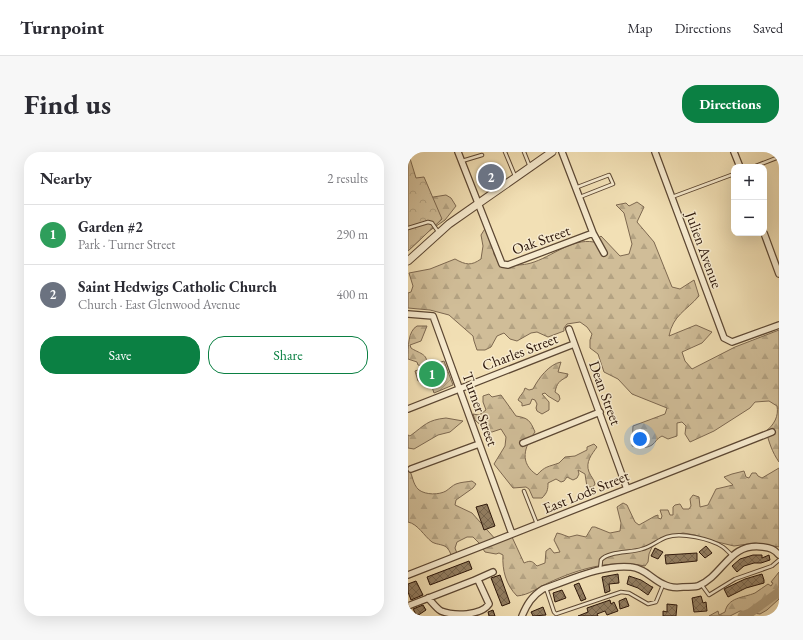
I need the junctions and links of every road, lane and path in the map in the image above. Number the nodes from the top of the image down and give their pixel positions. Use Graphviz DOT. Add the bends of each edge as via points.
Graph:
graph roads {
  1 [pos="458,152"];
  2 [pos="506,152"];
  3 [pos="524,152"];
  4 [pos="551,152"];
  5 [pos="562,152"];
  6 [pos="655,152"];
  7 [pos="734,152"];
  8 [pos="482,155"];
  9 [pos="779,157"];
  10 [pos="462,162"];
  11 [pos="739,164"];
  12 [pos="761,164"];
  13 [pos="530,167"];
  14 [pos="731,175"];
  15 [pos="516,178"];
  16 [pos="575,188"];
  17 [pos="579,197"];
  18 [pos="672,197"];
  19 [pos="478,203"];
  20 [pos="408,228"];
  21 [pos="439,233"];
  22 [pos="593,234"];
  23 [pos="765,236"];
  24 [pos="604,253"];
  25 [pos="408,262"];
  26 [pos="779,274"];
  27 [pos="408,314"];
  28 [pos="779,325"];
  29 [pos="569,329"];
  30 [pos="574,344"];
  31 [pos="460,388"];
  32 [pos="408,409"];
  33 [pos="600,412"];
  34 [pos="772,432"];
  35 [pos="523,443"];
  36 [pos="479,444"];
  37 [pos="411,469"];
  38 [pos="627,489"];
  39 [pos="524,492"];
  40 [pos="538,524"];
  41 [pos="512,534"];
  42 [pos="779,554"];
  43 [pos="732,556"];
  44 [pos="779,560"];
  45 [pos="600,570"];
  46 [pos="493,572"];
  47 [pos="408,575"];
  48 [pos="475,580"];
  49 [pos="663,584"];
  50 [pos="701,584"];
  51 [pos="546,588"];
  52 [pos="428,598"];
  53 [pos="408,606"];
  54 [pos="522,616"];
  1 -- 10 [label="street"];
  2 -- 15 [label="lane"];
  3 -- 13 [label="lane"];
  4 -- 13 [label="street"];
  5 -- 16 [label="street"];
  6 -- 18 [label="street, Julien Avenue"];
  7 -- 11 [label="street"];
  8 -- 10 [label="lane"];
  9 -- 12 [label="lane"];
  10 -- 19 [label="street"];
  13 -- 15 [label="street"];
  14 -- 18 [label="lane"];
  15 -- 19 [label="street"];
  16 -- 17 [label="street"];
  16 -- 17 [label="lane" via="610,175 613,184"];
  17 -- 22 [label="street"];
  18 -- 28 [label="street, Julien Avenue" via="724,338 732,342"];
  19 -- 21 [label="street"];
  19 -- 22 [label="street, Oak Street" via="502,264 508,265"];
  20 -- 21 [label="lane" via="428,222 432,223"];
  21 -- 25 [label="street"];
  22 -- 24 [label="street"];
  23 -- 26 [label="street"];
  27 -- 31 [label="street, Turner Street" via="433,316"];
  29 -- 30 [label="street, Dean Street"];
  30 -- 31 [label="street, Charles Street"];
  30 -- 33 [label="street, Dean Street"];
  31 -- 32 [label="street, Charles Street"];
  31 -- 36 [label="street, Turner Street"];
  33 -- 35 [label="street"];
  33 -- 38 [label="street, Dean Street"];
  34 -- 38 [label="street, East Lods Street"];
  36 -- 37 [label="street"];
  36 -- 41 [label="street, Turner Street"];
  38 -- 40 [label="street, East Lods Street"];
  39 -- 40 [label="lane"];
  40 -- 41 [label="street, East Lods Street"];
  41 -- 47 [label="street, East Lods Street"];
  42 -- 43 [label="street" via="774,550 753,546"];
  43 -- 45 [label="lane" via="723,547 712,542 693,536 675,535 643,549 606,555 601,560"];
  43 -- 50 [label="street"];
  44 -- 50 [label="lane" via="772,566 734,579 709,596"];
  45 -- 49 [label="street" via="631,567 640,569"];
  45 -- 51 [label="street"];
  46 -- 48 [label="street"];
  48 -- 52 [label="street"];
  48 -- 52 [label="street" via="478,580 489,604 481,612 461,616 449,614"];
  49 -- 50 [label="street" via="672,588"];
  49 -- 51 [label="lane" via="656,602 652,604 621,592 556,614"];
  51 -- 54 [label="street" via="535,594 528,602"];
  52 -- 53 [label="street"];
}
